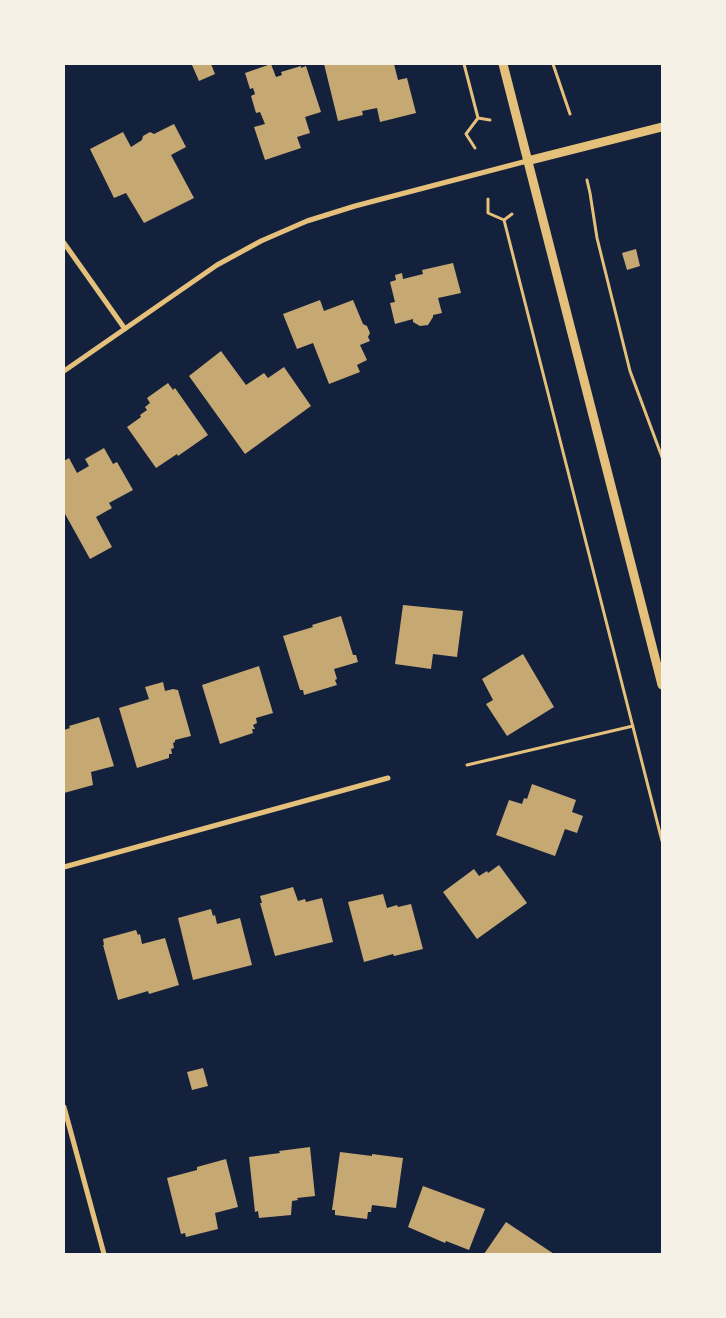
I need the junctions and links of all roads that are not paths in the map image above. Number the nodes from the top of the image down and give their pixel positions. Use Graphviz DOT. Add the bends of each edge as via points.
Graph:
graph roads {
  1 [pos="503,64"];
  2 [pos="662,127"];
  3 [pos="527,161"];
  4 [pos="64,243"];
  5 [pos="125,329"];
  6 [pos="64,372"];
  7 [pos="662,684"];
  8 [pos="388,778"];
  9 [pos="64,867"];
  10 [pos="64,1107"];
  11 [pos="104,1254"];
  1 -- 3 [label="street"];
  2 -- 3 [label="street"];
  3 -- 5 [label="street" via="307,221 217,265"];
  3 -- 7 [label="street"];
  4 -- 5 [label="street"];
  5 -- 6 [label="street"];
  8 -- 9 [label="street"];
  10 -- 11 [label="street"];
}
